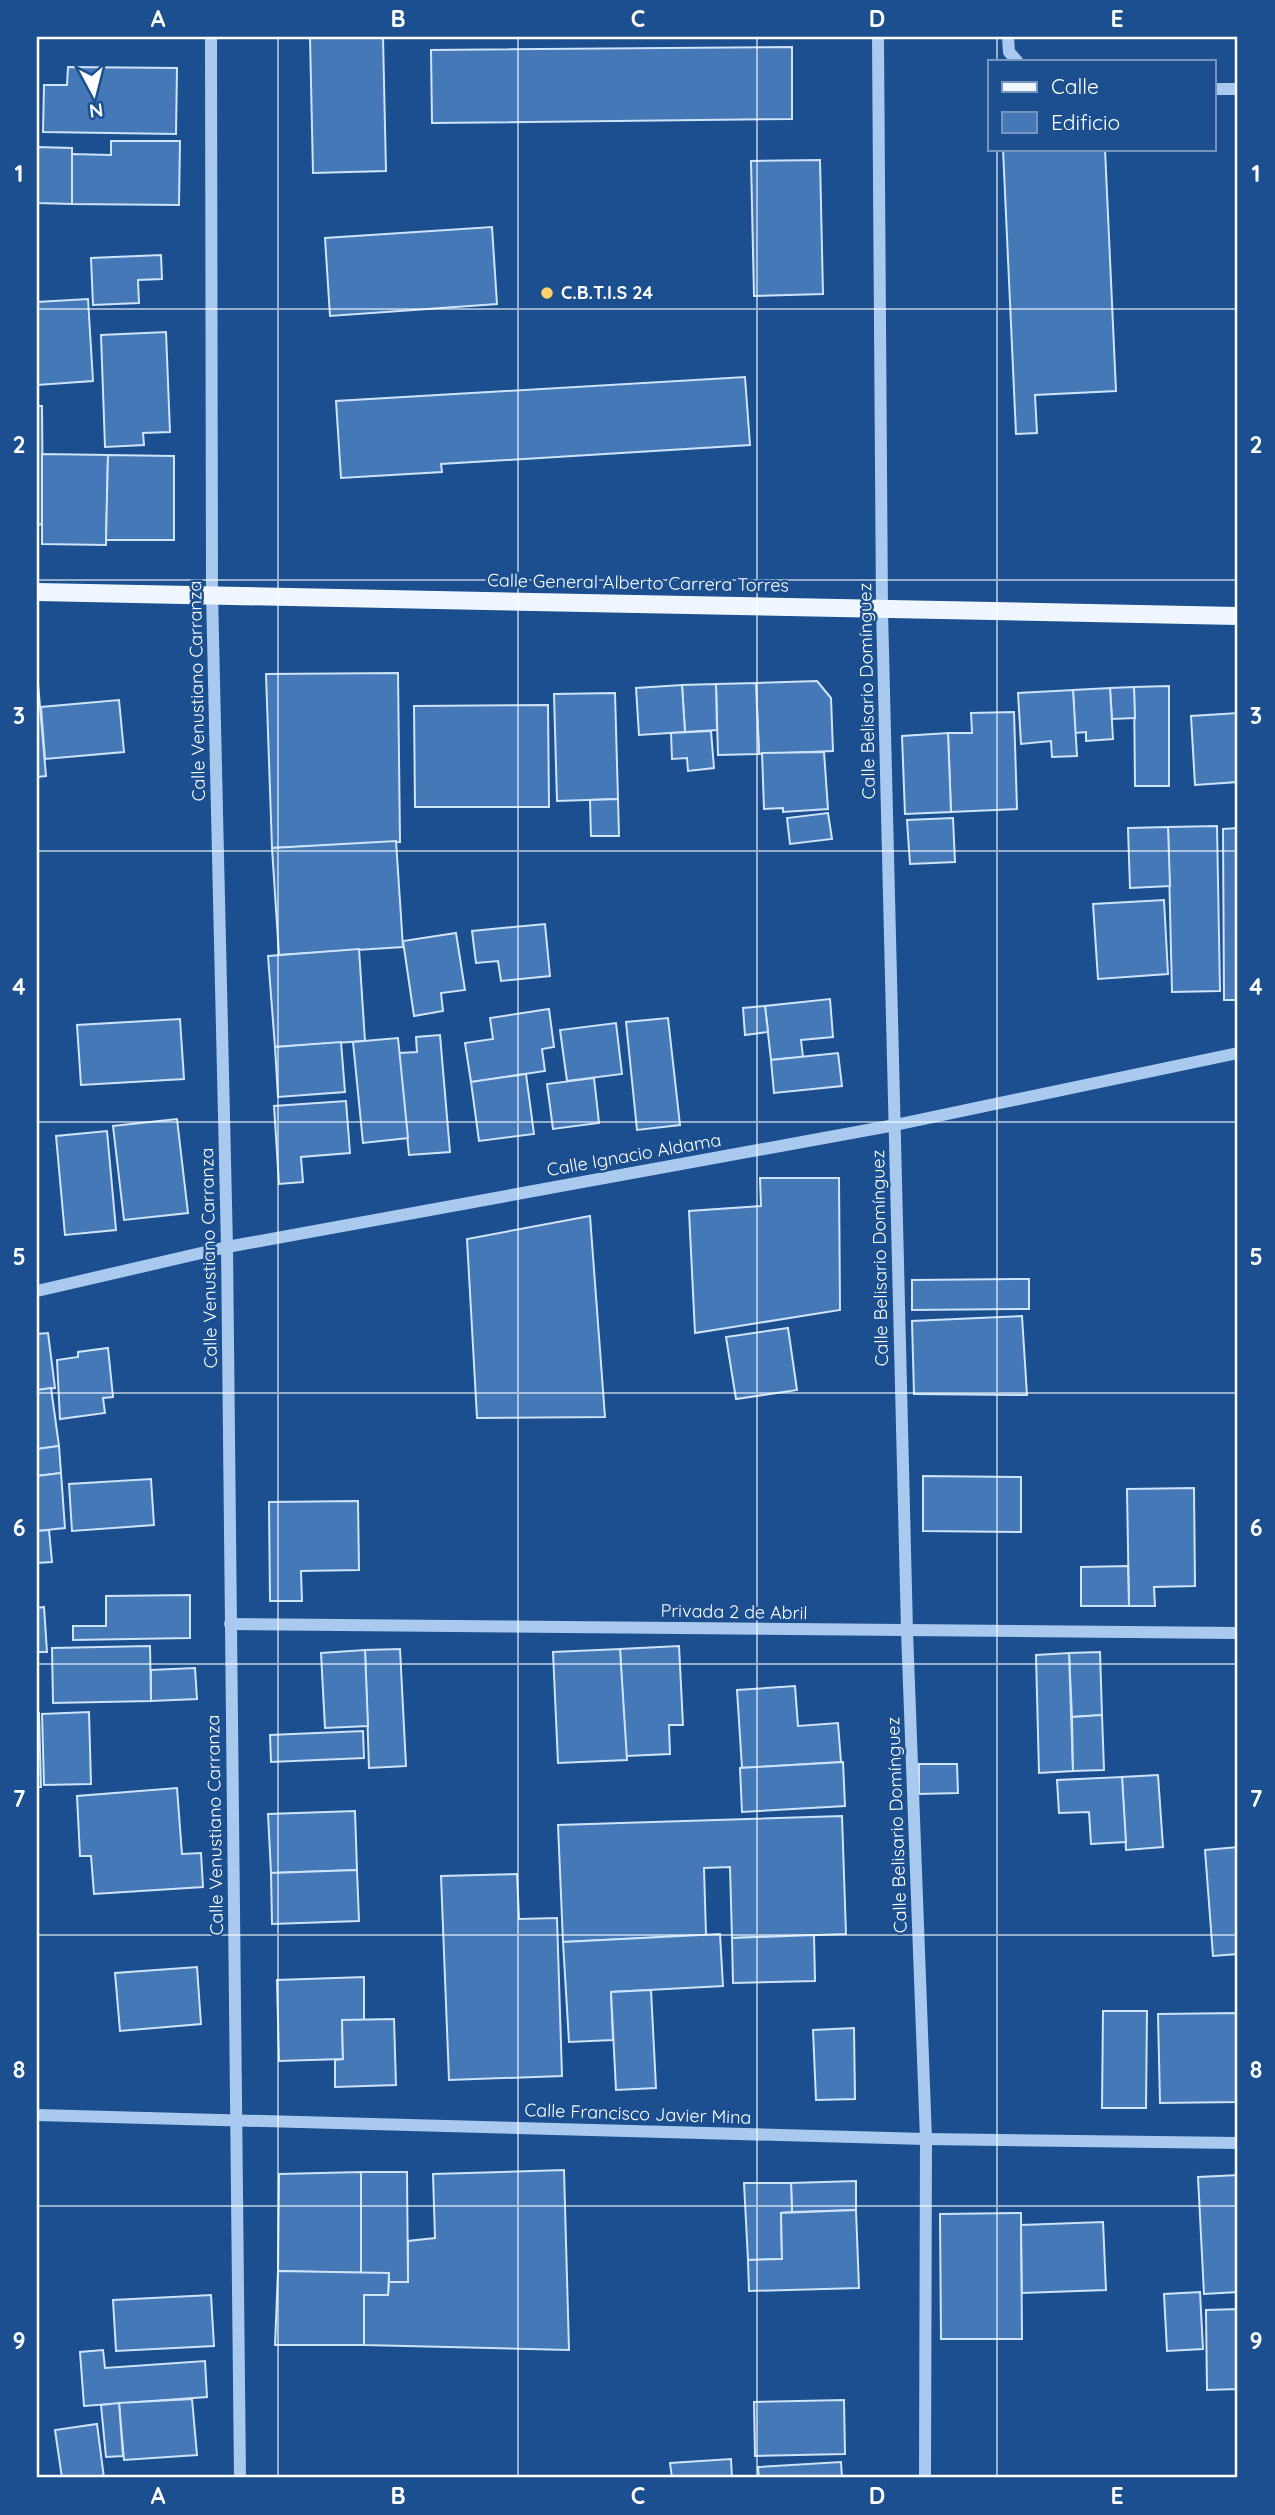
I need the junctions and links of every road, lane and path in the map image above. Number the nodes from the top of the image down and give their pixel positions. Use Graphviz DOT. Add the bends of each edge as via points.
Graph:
graph roads {
  1 [pos="211,37"];
  2 [pos="878,37"];
  3 [pos="1008,37"];
  4 [pos="1016,60"];
  5 [pos="1216,89"];
  6 [pos="1238,89"];
  7 [pos="37,592"];
  8 [pos="212,594"];
  9 [pos="882,610"];
  10 [pos="1238,616"];
  11 [pos="1238,1053"];
  12 [pos="895,1125"];
  13 [pos="227,1247"];
  14 [pos="37,1291"];
  15 [pos="230,1624"];
  16 [pos="907,1631"];
  17 [pos="1238,1633"];
  18 [pos="37,2115"];
  19 [pos="236,2120"];
  20 [pos="926,2139"];
  21 [pos="1238,2143"];
  22 [pos="240,2478"];
  23 [pos="925,2478"];
  1 -- 8 [label="street, Calle Venustiano Carranza"];
  2 -- 9 [label="street, Calle Belisario Domínguez"];
  3 -- 4 [label="street" via="1009,52"];
  5 -- 6 [label="street"];
  7 -- 8 [label="main road, Calle General Alberto Carrera Torres"];
  8 -- 9 [label="main road, Calle General Alberto Carrera Torres"];
  8 -- 13 [label="street, Calle Venustiano Carranza"];
  9 -- 10 [label="main road, Calle General Alberto Carrera Torres"];
  9 -- 12 [label="street, Calle Belisario Domínguez"];
  11 -- 12 [label="street, Calle Ignacio Aldama"];
  12 -- 13 [label="street, Calle Ignacio Aldama"];
  12 -- 16 [label="street, Calle Belisario Domínguez"];
  13 -- 14 [label="street, Calle Ignacio Aldama"];
  13 -- 15 [label="street, Calle Venustiano Carranza"];
  15 -- 16 [label="street, Privada 2 de Abril"];
  15 -- 19 [label="street, Calle Venustiano Carranza"];
  16 -- 17 [label="street, Privada 2 de Abril"];
  16 -- 20 [label="street, Calle Belisario Domínguez"];
  18 -- 19 [label="street, Calle Francisco Javier Mina"];
  19 -- 20 [label="street, Calle Francisco Javier Mina"];
  19 -- 22 [label="street, Calle Venustiano Carranza"];
  20 -- 21 [label="street, Calle Francisco Javier Mina"];
  20 -- 23 [label="street, Calle Belisario Domínguez"];
}
